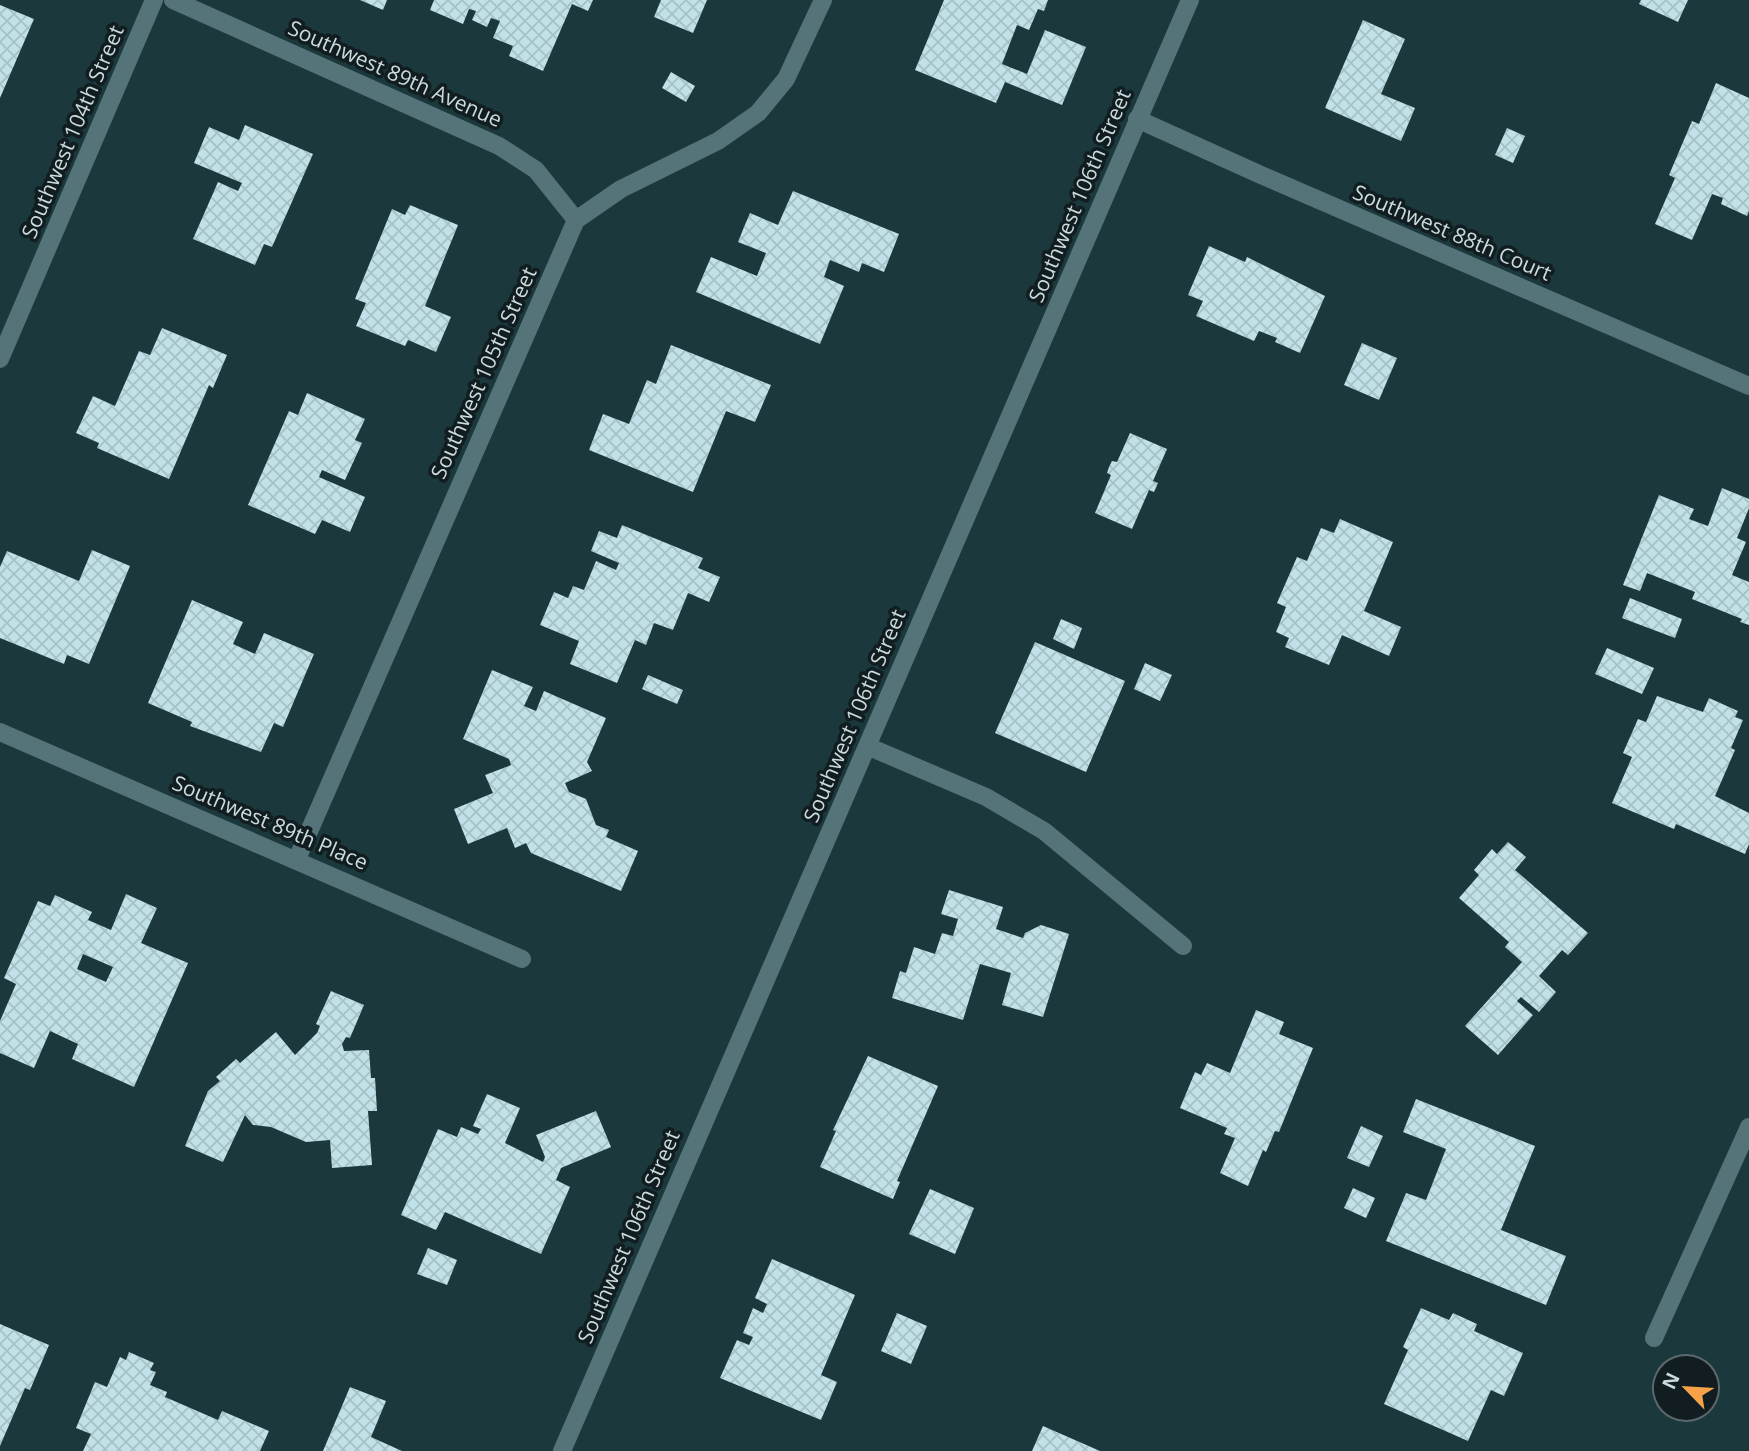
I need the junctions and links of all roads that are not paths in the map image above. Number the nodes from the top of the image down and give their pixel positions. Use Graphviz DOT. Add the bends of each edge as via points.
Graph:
graph roads {
  1 [pos="154,0"];
  2 [pos="173,0"];
  3 [pos="823,0"];
  4 [pos="1189,0"];
  5 [pos="1137,119"];
  6 [pos="576,220"];
  7 [pos="0,359"];
  8 [pos="1749,386"];
  9 [pos="0,732"];
  10 [pos="867,746"];
  11 [pos="297,859"];
  12 [pos="1183,946"];
  13 [pos="522,959"];
  14 [pos="1749,1127"];
  15 [pos="1654,1338"];
  16 [pos="562,1451"];
  1 -- 7 [label="street, Southwest 104th Street"];
  2 -- 6 [label="street, Southwest 89th Avenue" via="499,146 536,170"];
  3 -- 6 [label="street" via="786,79 758,113 718,141 621,189"];
  4 -- 5 [label="street, Southwest 106th Street"];
  5 -- 8 [label="street, Southwest 88th Court"];
  5 -- 10 [label="street, Southwest 106th Street"];
  6 -- 11 [label="street, Southwest 105th Street"];
  9 -- 11 [label="street, Southwest 89th Place"];
  10 -- 12 [label="street" via="986,797 1044,831"];
  10 -- 16 [label="street, Southwest 106th Street"];
  11 -- 13 [label="street, Southwest 89th Place"];
  14 -- 15 [label="street"];
}
